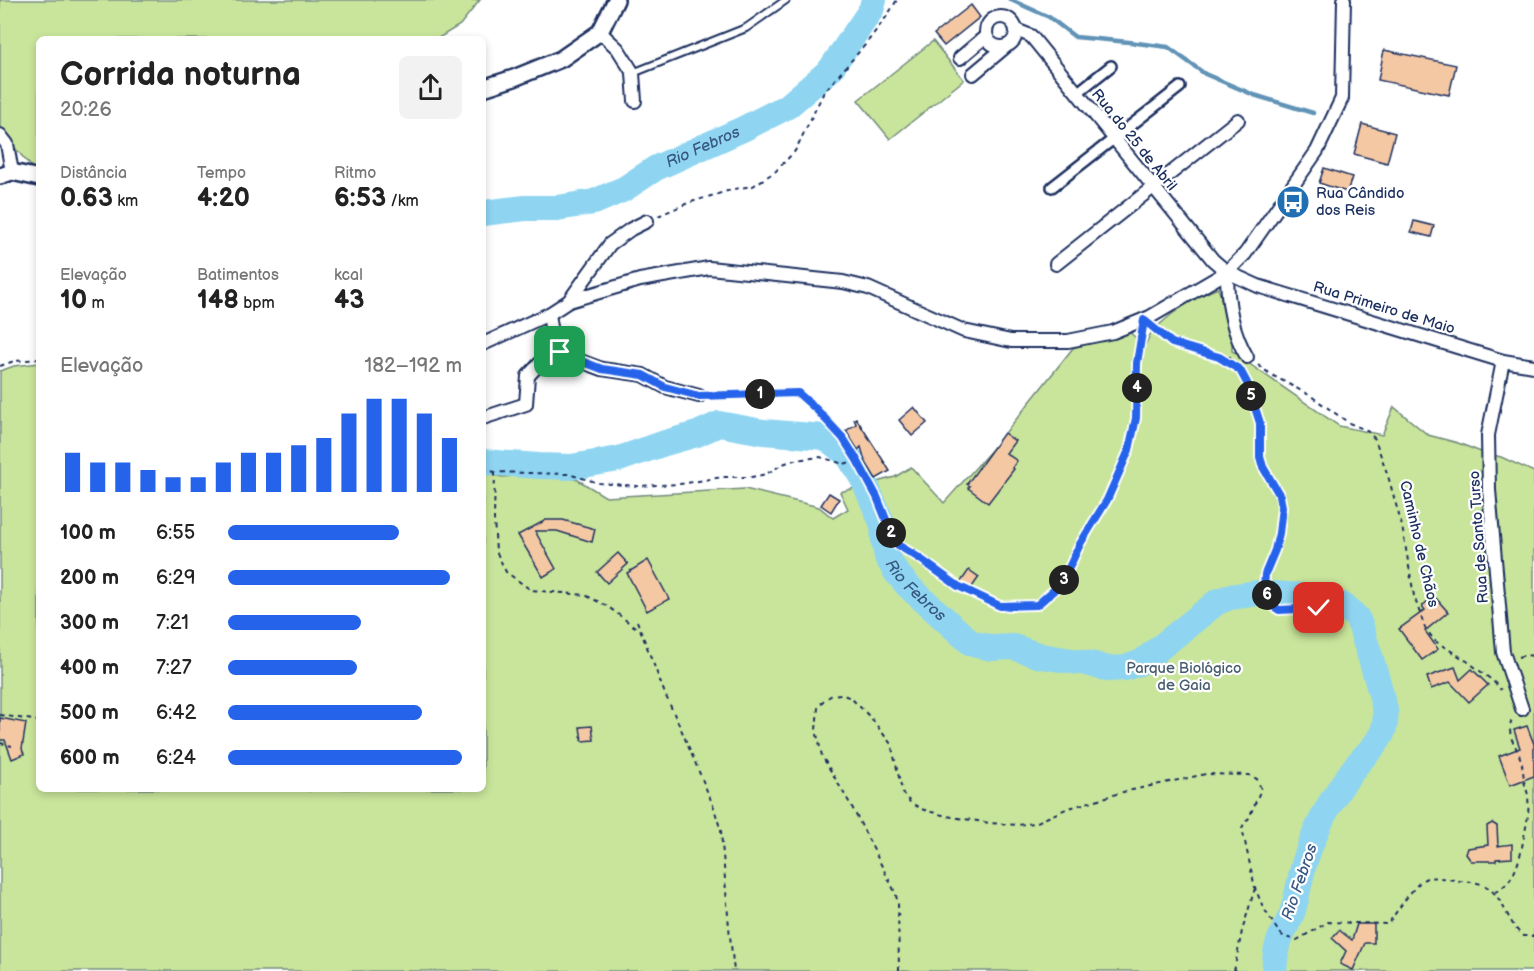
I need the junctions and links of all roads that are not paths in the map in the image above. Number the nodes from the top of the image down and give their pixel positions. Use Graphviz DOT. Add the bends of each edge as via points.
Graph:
graph roads {
  1 [pos="616,0"];
  2 [pos="786,0"];
  3 [pos="1344,0"];
  4 [pos="1016,30"];
  5 [pos="600,32"];
  6 [pos="985,37"];
  7 [pos="1004,48"];
  8 [pos="960,58"];
  9 [pos="1111,66"];
  10 [pos="633,73"];
  11 [pos="973,74"];
  12 [pos="486,87"];
  13 [pos="1180,87"];
  14 [pos="1077,93"];
  15 [pos="635,101"];
  16 [pos="1238,120"];
  17 [pos="0,135"];
  18 [pos="1114,139"];
  19 [pos="6,174"];
  20 [pos="36,178"];
  21 [pos="1052,187"];
  22 [pos="1153,188"];
  23 [pos="647,221"];
  24 [pos="1056,264"];
  25 [pos="1227,272"];
  26 [pos="569,301"];
  27 [pos="549,314"];
  28 [pos="486,343"];
  29 [pos="558,348"];
  30 [pos="1246,357"];
  31 [pos="1503,360"];
  32 [pos="1534,366"];
  33 [pos="699,396"];
  34 [pos="486,417"];
  35 [pos="1522,709"];
  1 -- 5 [label="street"];
  2 -- 10 [label="lane" via="746,28"];
  3 -- 25 [label="street" via="1342,98 1317,151 1245,254"];
  4 -- 6 [label="street, Rua do 25 de Abril" via="1011,20 998,17 986,25"];
  4 -- 7 [label="street" via="1014,41"];
  4 -- 14 [label="street, Rua do 25 de Abril" via="1031,36"];
  5 -- 10 [label="street" via="618,49"];
  5 -- 12 [label="street" via="561,59"];
  6 -- 7 [label="street" via="992,45"];
  6 -- 8 [label="street, Rua do 25 de Abril"];
  7 -- 11 [label="street"];
  9 -- 14 [label="street"];
  10 -- 15 [label="street"];
  13 -- 18 [label="street"];
  14 -- 18 [label="street, Rua do 25 de Abril"];
  16 -- 22 [label="street"];
  17 -- 19 [label="street" via="7,144"];
  18 -- 21 [label="street"];
  18 -- 22 [label="street, Rua do 25 de Abril"];
  19 -- 20 [label="street"];
  22 -- 24 [label="street"];
  22 -- 25 [label="street, Rua do 25 de Abril"];
  23 -- 26 [label="street" via="610,244"];
  25 -- 26 [label="street" via="1144,320 1113,332 1068,341 1011,341 964,330 852,284 710,268 640,280"];
  25 -- 30 [label="street" via="1230,309"];
  25 -- 31 [label="street, Rua Primeiro de Maio" via="1258,286"];
  26 -- 27 [label="street"];
  27 -- 28 [label="street"];
  27 -- 29 [label="street"];
  29 -- 33 [label="street" via="602,369 643,375 665,387"];
  29 -- 34 [label="street" via="528,376 526,404"];
  31 -- 32 [label="street, Rua Primeiro de Maio"];
  31 -- 35 [label="street, Rua de Santo Turso" via="1488,435 1489,489 1503,652"];
}
